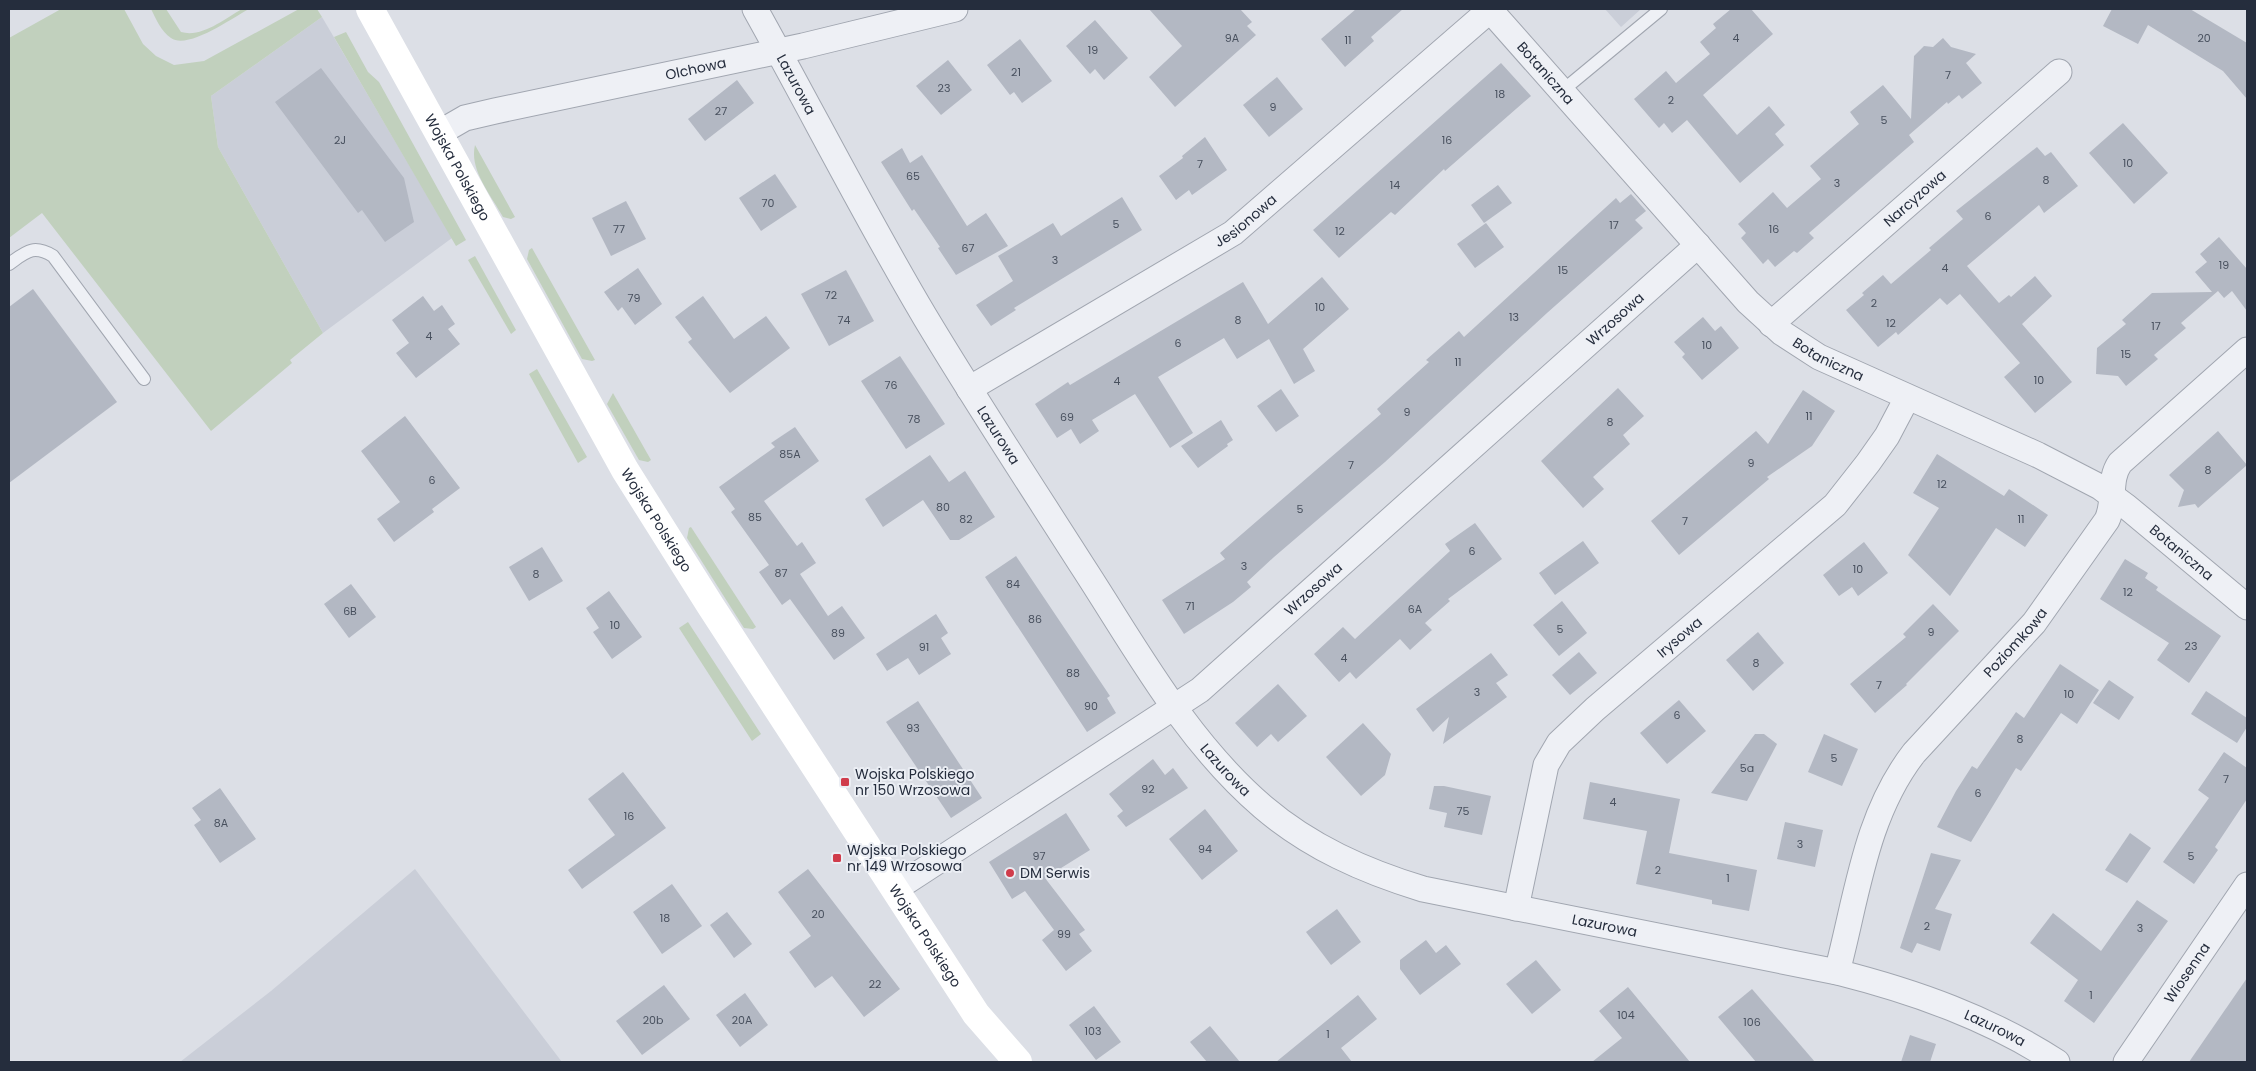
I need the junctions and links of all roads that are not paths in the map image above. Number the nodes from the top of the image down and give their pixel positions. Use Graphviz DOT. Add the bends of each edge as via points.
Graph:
graph roads {
  1 [pos="370,9"];
  2 [pos="755,9"];
  3 [pos="955,9"];
  4 [pos="1661,9"];
  5 [pos="1490,10"];
  6 [pos="778,51"];
  7 [pos="2059,72"];
  8 [pos="1562,92"];
  9 [pos="439,133"];
  10 [pos="1698,245"];
  11 [pos="9,264"];
  12 [pos="1771,324"];
  13 [pos="2247,350"];
  14 [pos="144,379"];
  15 [pos="969,389"];
  16 [pos="1907,398"];
  17 [pos="2113,495"];
  18 [pos="2247,607"];
  19 [pos="1174,707"];
  20 [pos="2247,885"];
  21 [pos="895,889"];
  22 [pos="1516,908"];
  23 [pos="1837,972"];
  24 [pos="976,1014"];
  25 [pos="993,1062"];
  26 [pos="1018,1062"];
  27 [pos="2058,1062"];
  28 [pos="2126,1062"];
  1 -- 9 [label="street, Wojska Polskiego"];
  2 -- 6 [label="street, Lazurowa"];
  3 -- 6 [label="street, Olchowa"];
  4 -- 8 [label="lane"];
  5 -- 8 [label="street, Botaniczna"];
  5 -- 15 [label="street, Jesionowa" via="1233,233"];
  6 -- 9 [label="street, Olchowa" via="488,112 465,118"];
  6 -- 15 [label="street, Lazurowa" via="894,263"];
  7 -- 12 [label="street, Narcyzowa"];
  8 -- 10 [label="street, Botaniczna"];
  9 -- 21 [label="street, Wojska Polskiego" via="625,470"];
  10 -- 12 [label="street, Botaniczna"];
  10 -- 19 [label="street, Wrzosowa" via="1210,681"];
  11 -- 14 [label="lane" via="34,249 53,256"];
  12 -- 16 [label="street, Botaniczna" via="1819,357"];
  13 -- 17 [label="street, Poziomkowa" via="2120,463 2114,471"];
  15 -- 19 [label="street, Lazurowa"];
  16 -- 17 [label="street, Botaniczna" via="2052,462"];
  16 -- 22 [label="street, Irysowa" via="1873,456 1835,505 1570,730 1556,748 1542,779"];
  17 -- 18 [label="street, Botaniczna"];
  17 -- 23 [label="street, Poziomkowa" via="2107,520 2034,623 1914,753 1896,778 1874,826"];
  19 -- 21 [label="street, Wrzosowa"];
  19 -- 22 [label="street, Lazurowa" via="1232,778 1262,806 1316,846 1401,882"];
  20 -- 28 [label="street, Wiosenna"];
  21 -- 24 [label="street, Wojska Polskiego"];
  22 -- 23 [label="street, Lazurowa"];
  23 -- 27 [label="street, Lazurowa" via="1882,983 1962,1011"];
  24 -- 25 [label="street, Wojska Polskiego"];
  24 -- 26 [label="street, Wojska Polskiego"];
}
